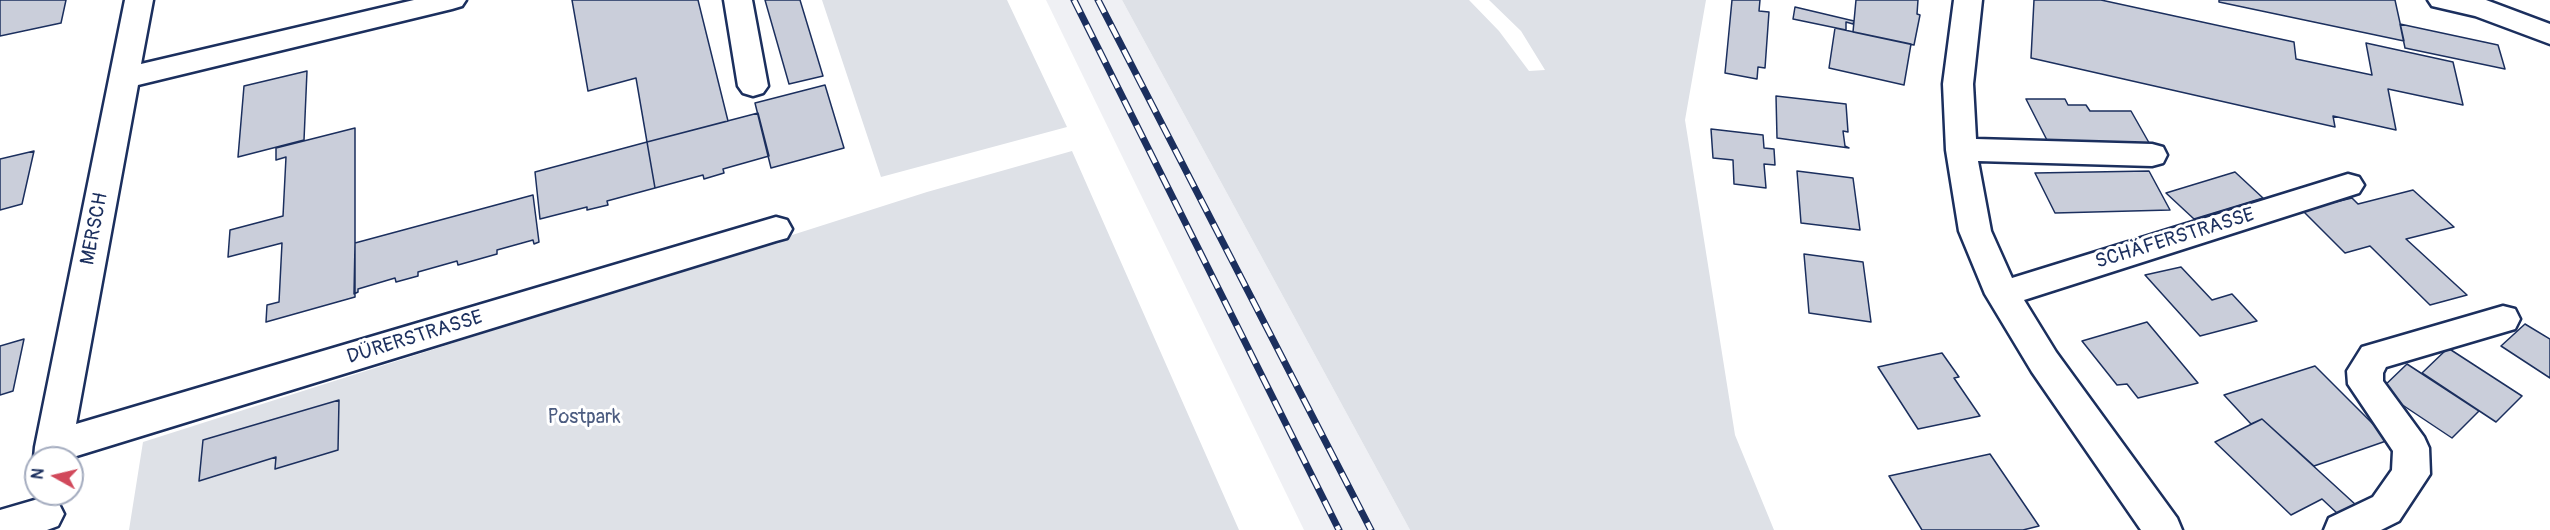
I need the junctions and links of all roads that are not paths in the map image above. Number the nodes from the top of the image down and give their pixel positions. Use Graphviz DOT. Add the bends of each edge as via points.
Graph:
graph roads {
  1 [pos="139,0"];
  2 [pos="452,0"];
  3 [pos="738,0"];
  4 [pos="1968,0"];
  5 [pos="2442,0"];
  6 [pos="2550,36"];
  7 [pos="124,78"];
  8 [pos="753,86"];
  9 [pos="1961,150"];
  10 [pos="2152,155"];
  11 [pos="2348,185"];
  12 [pos="776,229"];
  13 [pos="2002,294"];
  14 [pos="2503,320"];
  15 [pos="54,446"];
  16 [pos="72,446"];
  17 [pos="45,513"];
  18 [pos="0,527"];
  19 [pos="2163,530"];
  20 [pos="2343,530"];
  1 -- 7 [label="street, MERSCH"];
  2 -- 7 [label="street"];
  3 -- 8 [label="street"];
  4 -- 9 [label="street" via="1958,84"];
  5 -- 6 [label="street" via="2482,9"];
  7 -- 15 [label="street, MERSCH"];
  9 -- 10 [label="street"];
  9 -- 13 [label="street" via="1975,231"];
  11 -- 13 [label="street, SCHÄFERSTRASSE"];
  12 -- 16 [label="street, DÜRERSTRASSE"];
  13 -- 19 [label="street" via="2044,362"];
  14 -- 20 [label="street" via="2374,357 2365,371 2366,384 2411,448 2411,474 2386,509"];
  17 -- 18 [label="street"];
}
